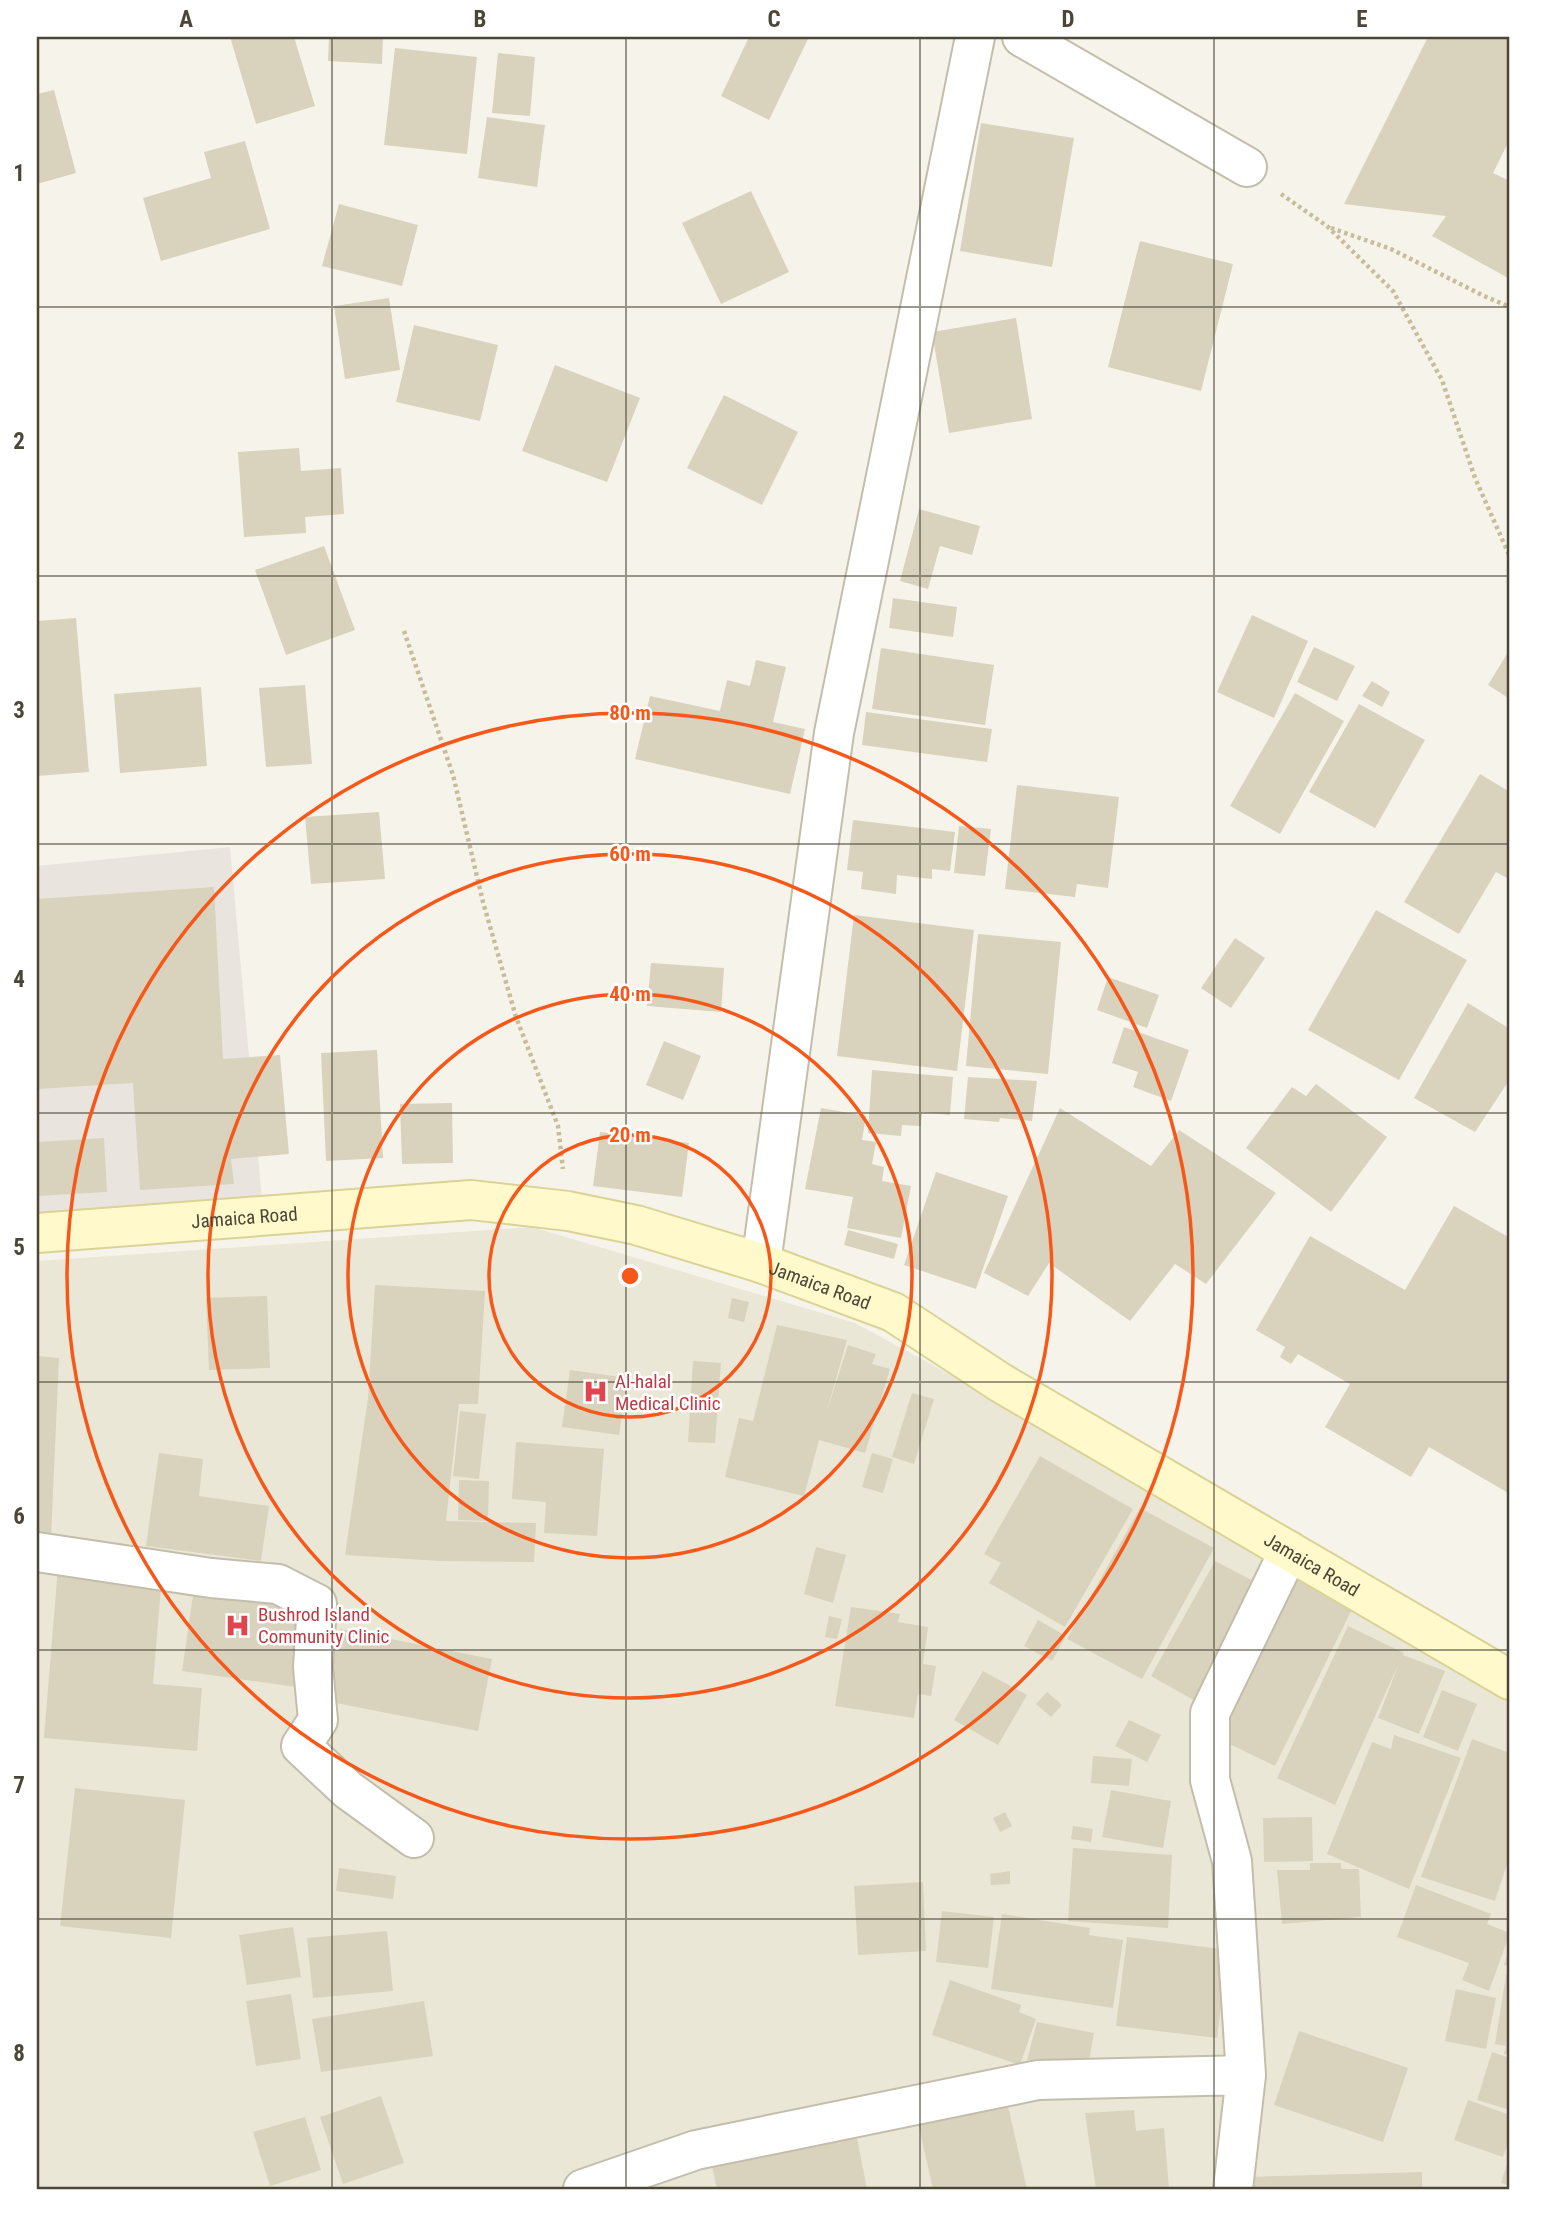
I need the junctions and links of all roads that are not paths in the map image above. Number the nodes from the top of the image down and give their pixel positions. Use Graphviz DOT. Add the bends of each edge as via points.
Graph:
graph roads {
  1 [pos="975,37"];
  2 [pos="1022,37"];
  3 [pos="1247,167"];
  4 [pos="37,1233"];
  5 [pos="761,1263"];
  6 [pos="1289,1551"];
  7 [pos="37,1552"];
  8 [pos="1510,1680"];
  9 [pos="414,1838"];
  10 [pos="1246,2075"];
  11 [pos="583,2189"];
  12 [pos="1233,2189"];
  1 -- 5 [label="street" via="834,733"];
  2 -- 3 [label="street"];
  4 -- 5 [label="street, Jamaica Road" via="471,1200 568,1211 636,1225"];
  5 -- 6 [label="street, Jamaica Road" via="893,1312 1001,1382"];
  6 -- 8 [label="street, Jamaica Road"];
  6 -- 10 [label="street" via="1210,1713 1210,1780 1231,1861"];
  7 -- 9 [label="street" via="278,1584 317,1604 313,1667 318,1720 301,1746 348,1790"];
  10 -- 11 [label="street" via="1038,2080 696,2150"];
  10 -- 12 [label="street"];
}
